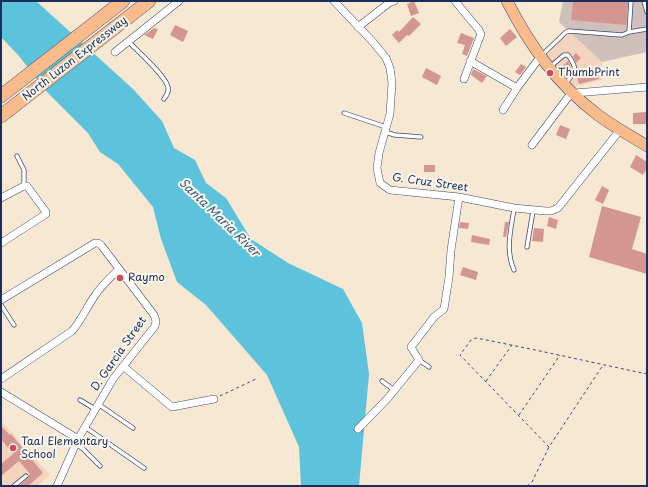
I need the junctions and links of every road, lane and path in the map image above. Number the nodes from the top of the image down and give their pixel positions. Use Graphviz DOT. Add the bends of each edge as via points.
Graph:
graph roads {
  1 [pos="123,1"];
  2 [pos="149,1"];
  3 [pos="179,1"];
  4 [pos="334,1"];
  5 [pos="394,1"];
  6 [pos="456,1"];
  7 [pos="507,1"];
  8 [pos="631,1"];
  9 [pos="644,1"];
  10 [pos="647,12"];
  11 [pos="358,27"];
  12 [pos="647,29"];
  13 [pos="629,32"];
  14 [pos="128,41"];
  15 [pos="115,52"];
  16 [pos="540,57"];
  17 [pos="470,61"];
  18 [pos="549,68"];
  19 [pos="464,79"];
  20 [pos="647,87"];
  21 [pos="517,88"];
  22 [pos="568,88"];
  23 [pos="1,96"];
  24 [pos="164,99"];
  25 [pos="503,110"];
  26 [pos="344,113"];
  27 [pos="1,116"];
  28 [pos="386,129"];
  29 [pos="620,130"];
  30 [pos="421,137"];
  31 [pos="532,145"];
  32 [pos="647,146"];
  33 [pos="17,156"];
  34 [pos="24,186"];
  35 [pos="459,197"];
  36 [pos="1,198"];
  37 [pos="514,208"];
  38 [pos="533,210"];
  39 [pos="1,243"];
  40 [pos="527,247"];
  41 [pos="119,269"];
  42 [pos="514,270"];
  43 [pos="1,300"];
  44 [pos="1,305"];
  45 [pos="14,325"];
  46 [pos="512,345"];
  47 [pos="561,354"];
  48 [pos="419,360"];
  49 [pos="603,364"];
  50 [pos="123,366"];
  51 [pos="430,368"];
  52 [pos="647,374"];
  53 [pos="258,378"];
  54 [pos="1,379"];
  55 [pos="382,381"];
  56 [pos="486,382"];
  57 [pos="394,390"];
  58 [pos="1,392"];
  59 [pos="214,399"];
  60 [pos="80,400"];
  61 [pos="97,407"];
  62 [pos="519,416"];
  63 [pos="85,427"];
  64 [pos="133,428"];
  65 [pos="358,430"];
  66 [pos="77,441"];
  67 [pos="549,446"];
  68 [pos="100,466"];
  69 [pos="144,468"];
  70 [pos="26,476"];
  71 [pos="14,486"];
  72 [pos="56,486"];
  73 [pos="527,486"];
  1 -- 23 [label="highway, North Luzon Expressway"];
  2 -- 27 [label="highway, North Luzon Expressway"];
  3 -- 14 [label="street"];
  4 -- 11 [label="street, G. Cruz Street"];
  5 -- 11 [label="street"];
  6 -- 17 [label="street" via="481,34"];
  7 -- 16 [label="main road" via="524,34"];
  8 -- 13 [label="lane"];
  9 -- 10 [label="lane"];
  11 -- 28 [label="street, G. Cruz Street" via="386,58 390,68 390,114"];
  12 -- 13 [label="lane"];
  13 -- 16 [label="lane" via="622,36 569,31"];
  14 -- 15 [label="street"];
  14 -- 24 [label="lane" via="166,82 168,92"];
  16 -- 18 [label="main road"];
  16 -- 21 [label="street"];
  17 -- 19 [label="street"];
  17 -- 21 [label="street"];
  18 -- 22 [label="main road"];
  18 -- 22 [label="lane" via="564,55 568,55 576,69"];
  20 -- 22 [label="street"];
  21 -- 25 [label="street"];
  22 -- 29 [label="main road" via="597,114"];
  22 -- 31 [label="street"];
  26 -- 28 [label="lane"];
  28 -- 30 [label="lane" via="396,135"];
  28 -- 35 [label="street, G. Cruz Street" via="377,168 380,183 390,190"];
  29 -- 32 [label="main road"];
  29 -- 38 [label="street, G. Cruz Street" via="558,208 551,211"];
  33 -- 34 [label="lane" via="24,170"];
  34 -- 36 [label="street"];
  34 -- 39 [label="street" via="30,188 46,214"];
  35 -- 37 [label="street, G. Cruz Street"];
  35 -- 48 [label="street" via="444,309 434,317 411,347"];
  37 -- 38 [label="street, G. Cruz Street"];
  37 -- 42 [label="lane" via="509,260"];
  38 -- 40 [label="lane"];
  41 -- 43 [label="street" via="98,242"];
  41 -- 50 [label="street, D. Garcia Street" via="154,314 156,321 155,326"];
  41 -- 54 [label="street" via="103,284 72,331"];
  44 -- 45 [label="lane"];
  46 -- 47 [label="path"];
  46 -- 56 [label="path"];
  46 -- 56 [label="path" via="476,338 471,340 460,355"];
  47 -- 49 [label="path"];
  47 -- 62 [label="path"];
  48 -- 51 [label="lane"];
  48 -- 57 [label="street"];
  49 -- 52 [label="path"];
  49 -- 67 [label="path"];
  50 -- 59 [label="street" via="172,407"];
  50 -- 61 [label="street, D. Garcia Street"];
  53 -- 59 [label="path"];
  55 -- 57 [label="lane"];
  56 -- 62 [label="path"];
  57 -- 65 [label="street"];
  58 -- 66 [label="street"];
  60 -- 61 [label="lane"];
  61 -- 63 [label="street, D. Garcia Street"];
  61 -- 64 [label="lane"];
  62 -- 67 [label="path"];
  63 -- 66 [label="street, D. Garcia Street"];
  63 -- 69 [label="lane"];
  66 -- 68 [label="lane"];
  66 -- 72 [label="street, D. Garcia Street"];
  67 -- 73 [label="path" via="532,482"];
  70 -- 71 [label="lane"];
}
